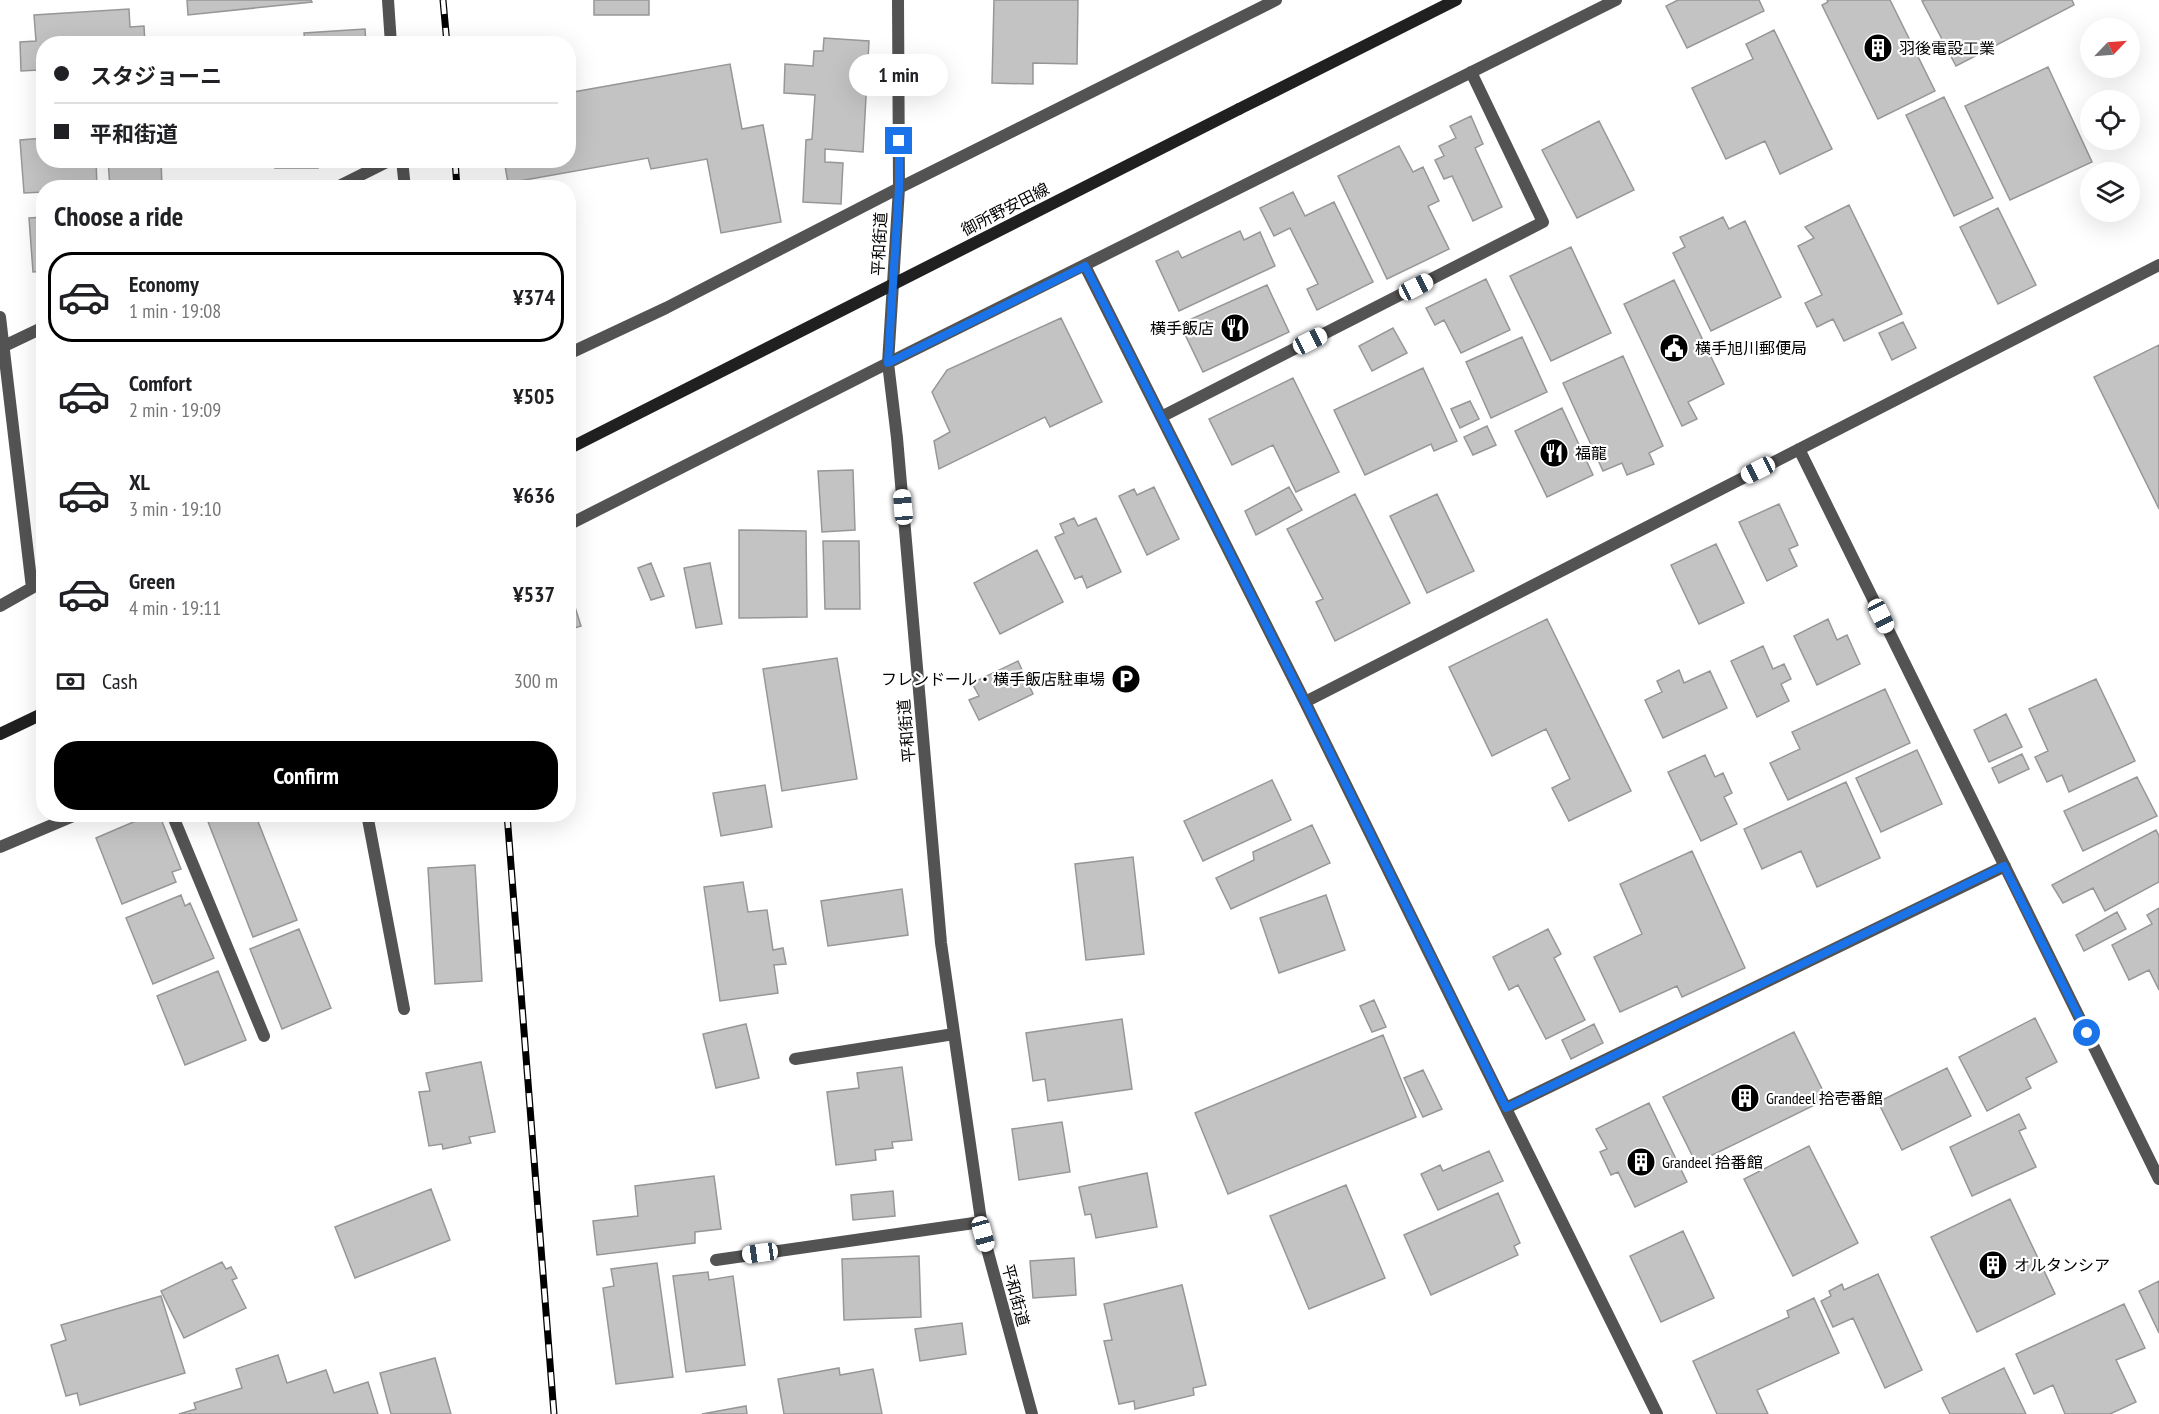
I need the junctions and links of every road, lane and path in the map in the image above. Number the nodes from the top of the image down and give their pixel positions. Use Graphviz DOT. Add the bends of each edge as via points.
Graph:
graph roads {
  1 [pos="388,0"];
  2 [pos="898,0"];
  3 [pos="1276,0"];
  4 [pos="1456,0"];
  5 [pos="1616,0"];
  6 [pos="390,36"];
  7 [pos="1472,72"];
  8 [pos="375,168"];
  9 [pos="351,180"];
  10 [pos="899,188"];
  11 [pos="2159,264"];
  12 [pos="1085,266"];
  13 [pos="0,317"];
  14 [pos="36,331"];
  15 [pos="1,348"];
  16 [pos="576,350"];
  17 [pos="888,363"];
  18 [pos="1161,417"];
  19 [pos="576,445"];
  20 [pos="1799,449"];
  21 [pos="576,521"];
  22 [pos="36,586"];
  23 [pos="32,588"];
  24 [pos="0,606"];
  25 [pos="1305,702"];
  26 [pos="36,716"];
  27 [pos="0,734"];
  28 [pos="59,822"];
  29 [pos="175,822"];
  30 [pos="369,822"];
  31 [pos="0,847"];
  32 [pos="2004,866"];
  33 [pos="404,1008"];
  34 [pos="954,1034"];
  35 [pos="264,1036"];
  36 [pos="795,1059"];
  37 [pos="1506,1108"];
  38 [pos="2159,1179"];
  39 [pos="981,1222"];
  40 [pos="716,1260"];
  41 [pos="1032,1414"];
  42 [pos="1657,1414"];
  1 -- 6 [label="street"];
  2 -- 10 [label="street, 平和街道"];
  3 -- 10 [label="street"];
  4 -- 19 [label="main road, 御所野安田線, bridge"];
  5 -- 7 [label="street"];
  7 -- 12 [label="street"];
  7 -- 18 [label="street" via="1543,222"];
  8 -- 9 [label="street"];
  10 -- 16 [label="street"];
  10 -- 17 [label="street, 平和街道"];
  11 -- 20 [label="street"];
  12 -- 17 [label="street"];
  12 -- 18 [label="street"];
  13 -- 15 [label="street"];
  14 -- 15 [label="street"];
  15 -- 23 [label="street"];
  17 -- 21 [label="street"];
  17 -- 34 [label="street, 平和街道" via="941,943"];
  18 -- 25 [label="street"];
  20 -- 25 [label="street"];
  20 -- 32 [label="street"];
  22 -- 23 [label="street"];
  23 -- 24 [label="street"];
  25 -- 37 [label="street"];
  26 -- 27 [label="main road"];
  28 -- 31 [label="street"];
  29 -- 35 [label="street"];
  30 -- 33 [label="street"];
  32 -- 37 [label="street"];
  32 -- 38 [label="street"];
  34 -- 36 [label="street"];
  34 -- 39 [label="street, 平和街道"];
  37 -- 42 [label="street"];
  39 -- 40 [label="street"];
  39 -- 41 [label="street, 平和街道"];
}
